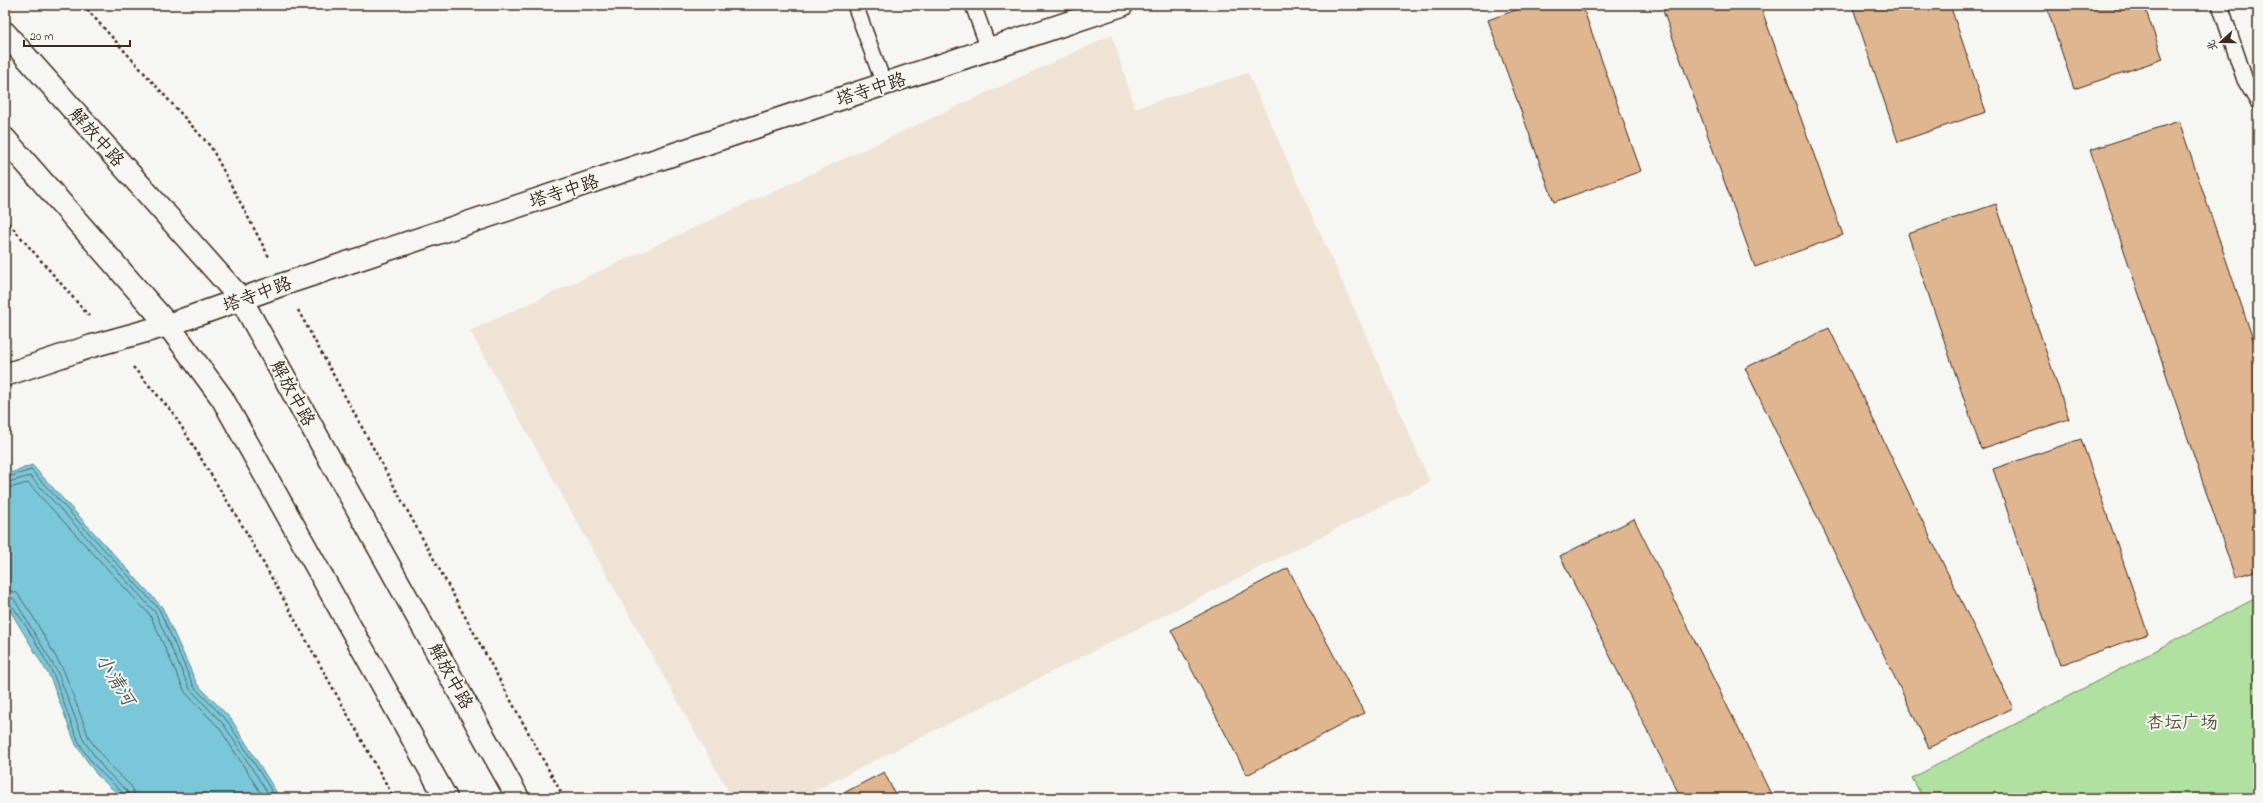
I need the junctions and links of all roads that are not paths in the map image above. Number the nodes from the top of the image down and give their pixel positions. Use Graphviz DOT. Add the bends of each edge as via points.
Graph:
graph roads {
  1 [pos="855,5"];
  2 [pos="973,5"];
  3 [pos="1122,5"];
  4 [pos="2220,5"];
  5 [pos="5,32"];
  6 [pos="989,49"];
  7 [pos="884,84"];
  8 [pos="2258,102"];
  9 [pos="5,139"];
  10 [pos="241,299"];
  11 [pos="168,325"];
  12 [pos="5,375"];
  13 [pos="446,798"];
  14 [pos="518,798"];
  1 -- 7 [label="lane"];
  2 -- 6 [label="lane"];
  3 -- 6 [label="main road, 塔寺中路"];
  4 -- 8 [label="lane" via="2245,80"];
  5 -- 10 [label="main road, 解放中路"];
  6 -- 7 [label="main road, 塔寺中路"];
  7 -- 10 [label="main road, 塔寺中路"];
  9 -- 11 [label="main road"];
  10 -- 11 [label="main road, 塔寺中路"];
  10 -- 14 [label="main road, 解放中路"];
  11 -- 12 [label="main road, 塔寺中路"];
  11 -- 13 [label="main road" via="222,398"];
}
